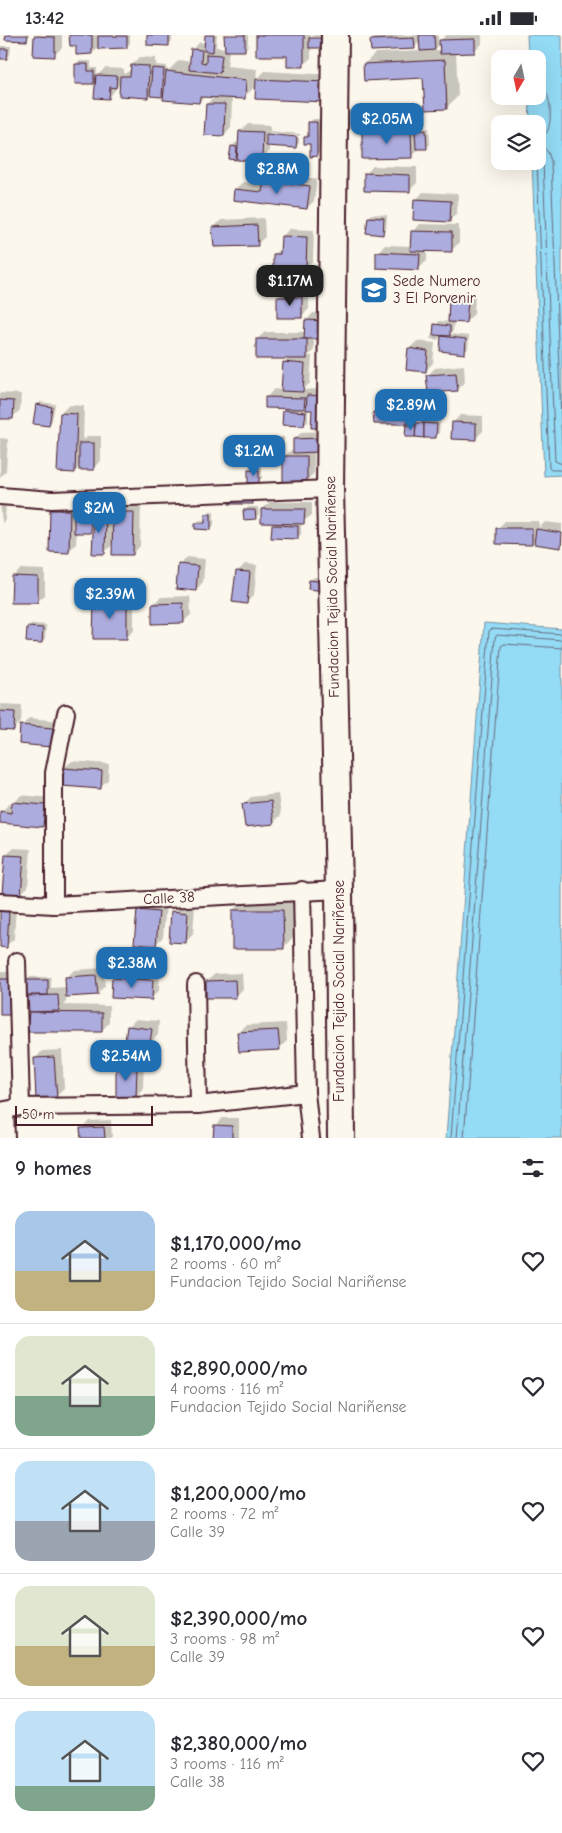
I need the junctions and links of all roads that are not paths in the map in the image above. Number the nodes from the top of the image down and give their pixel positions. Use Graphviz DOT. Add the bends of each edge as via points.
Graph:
graph roads {
  1 [pos="335,35"];
  2 [pos="330,489"];
  3 [pos="0,495"];
  4 [pos="66,713"];
  5 [pos="302,890"];
  6 [pos="339,890"];
  7 [pos="0,902"];
  8 [pos="54,905"];
  9 [pos="17,961"];
  10 [pos="196,984"];
  11 [pos="306,1093"];
  12 [pos="198,1105"];
  13 [pos="9,1110"];
  14 [pos="6,1138"];
  15 [pos="311,1138"];
  16 [pos="340,1138"];
  1 -- 2 [label="main road, Fundacion Tejido Social Nariñense"];
  2 -- 3 [label="street" via="52,500"];
  2 -- 6 [label="main road, Fundacion Tejido Social Nariñense"];
  4 -- 8 [label="street" via="54,773"];
  5 -- 6 [label="street, Calle 38"];
  5 -- 8 [label="street, Calle 38"];
  5 -- 11 [label="street"];
  6 -- 16 [label="main road, Fundacion Tejido Social Nariñense"];
  7 -- 8 [label="street, Calle 38"];
  9 -- 13 [label="street"];
  10 -- 12 [label="street"];
  11 -- 12 [label="street"];
  11 -- 15 [label="street"];
  12 -- 13 [label="street"];
  13 -- 14 [label="street"];
}
